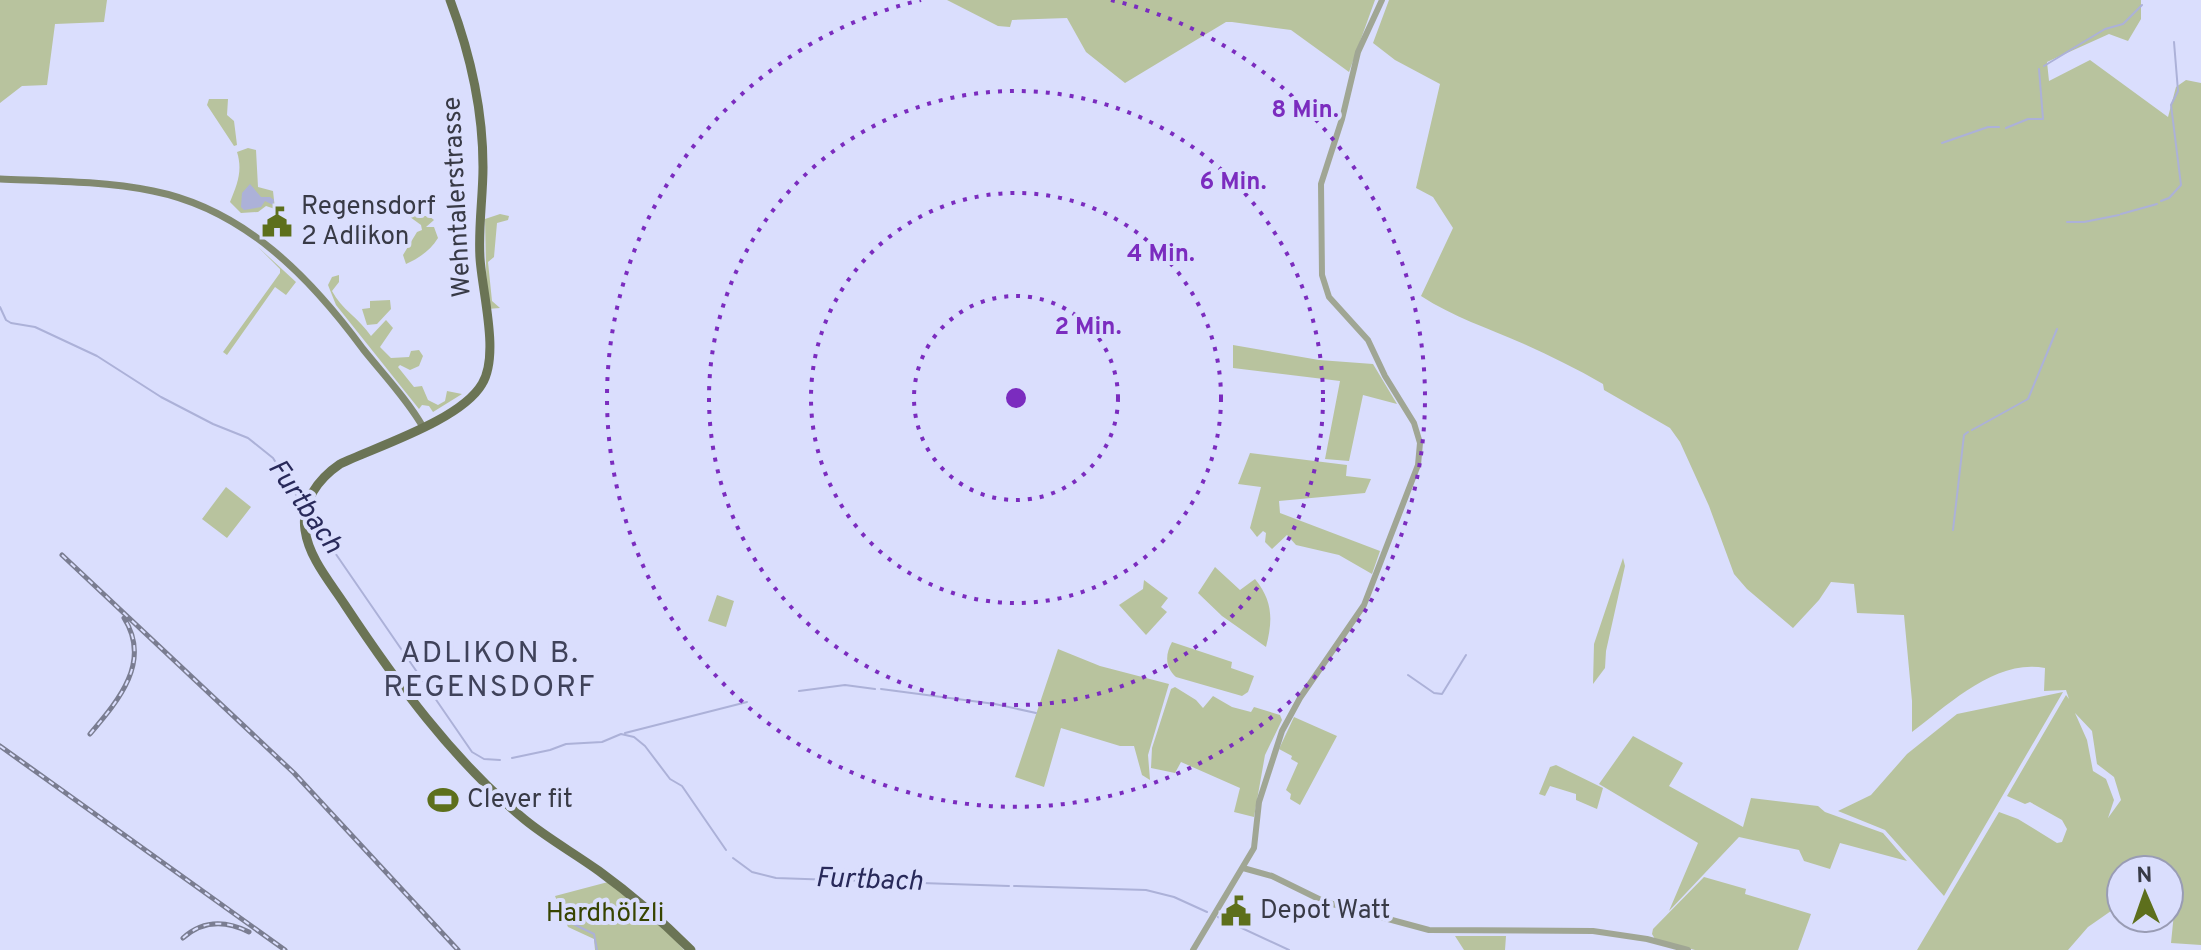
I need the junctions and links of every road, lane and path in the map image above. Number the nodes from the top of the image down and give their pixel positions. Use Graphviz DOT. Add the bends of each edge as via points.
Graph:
graph roads {
  1 [pos="450,0"];
  2 [pos="1382,0"];
  3 [pos="0,179"];
  4 [pos="423,427"];
  5 [pos="1243,868"];
  6 [pos="691,950"];
  7 [pos="1193,950"];
  8 [pos="1688,950"];
  1 -- 4 [label="main road, Wehntalerstrasse" via="478,101 483,148 479,250 490,355 477,392"];
  2 -- 5 [label="street" via="1360,44 1321,184 1322,275 1329,297 1368,340 1414,423 1420,458 1364,605 1282,731 1259,802 1254,848"];
  3 -- 4 [label="main road" via="154,191 220,215 283,258 339,316"];
  4 -- 6 [label="main road" via="340,464 320,481 304,520 311,550 364,634 453,751 524,819 617,884"];
  5 -- 7 [label="street"];
  5 -- 8 [label="street" via="1325,902 1422,929 1593,931"];
}
